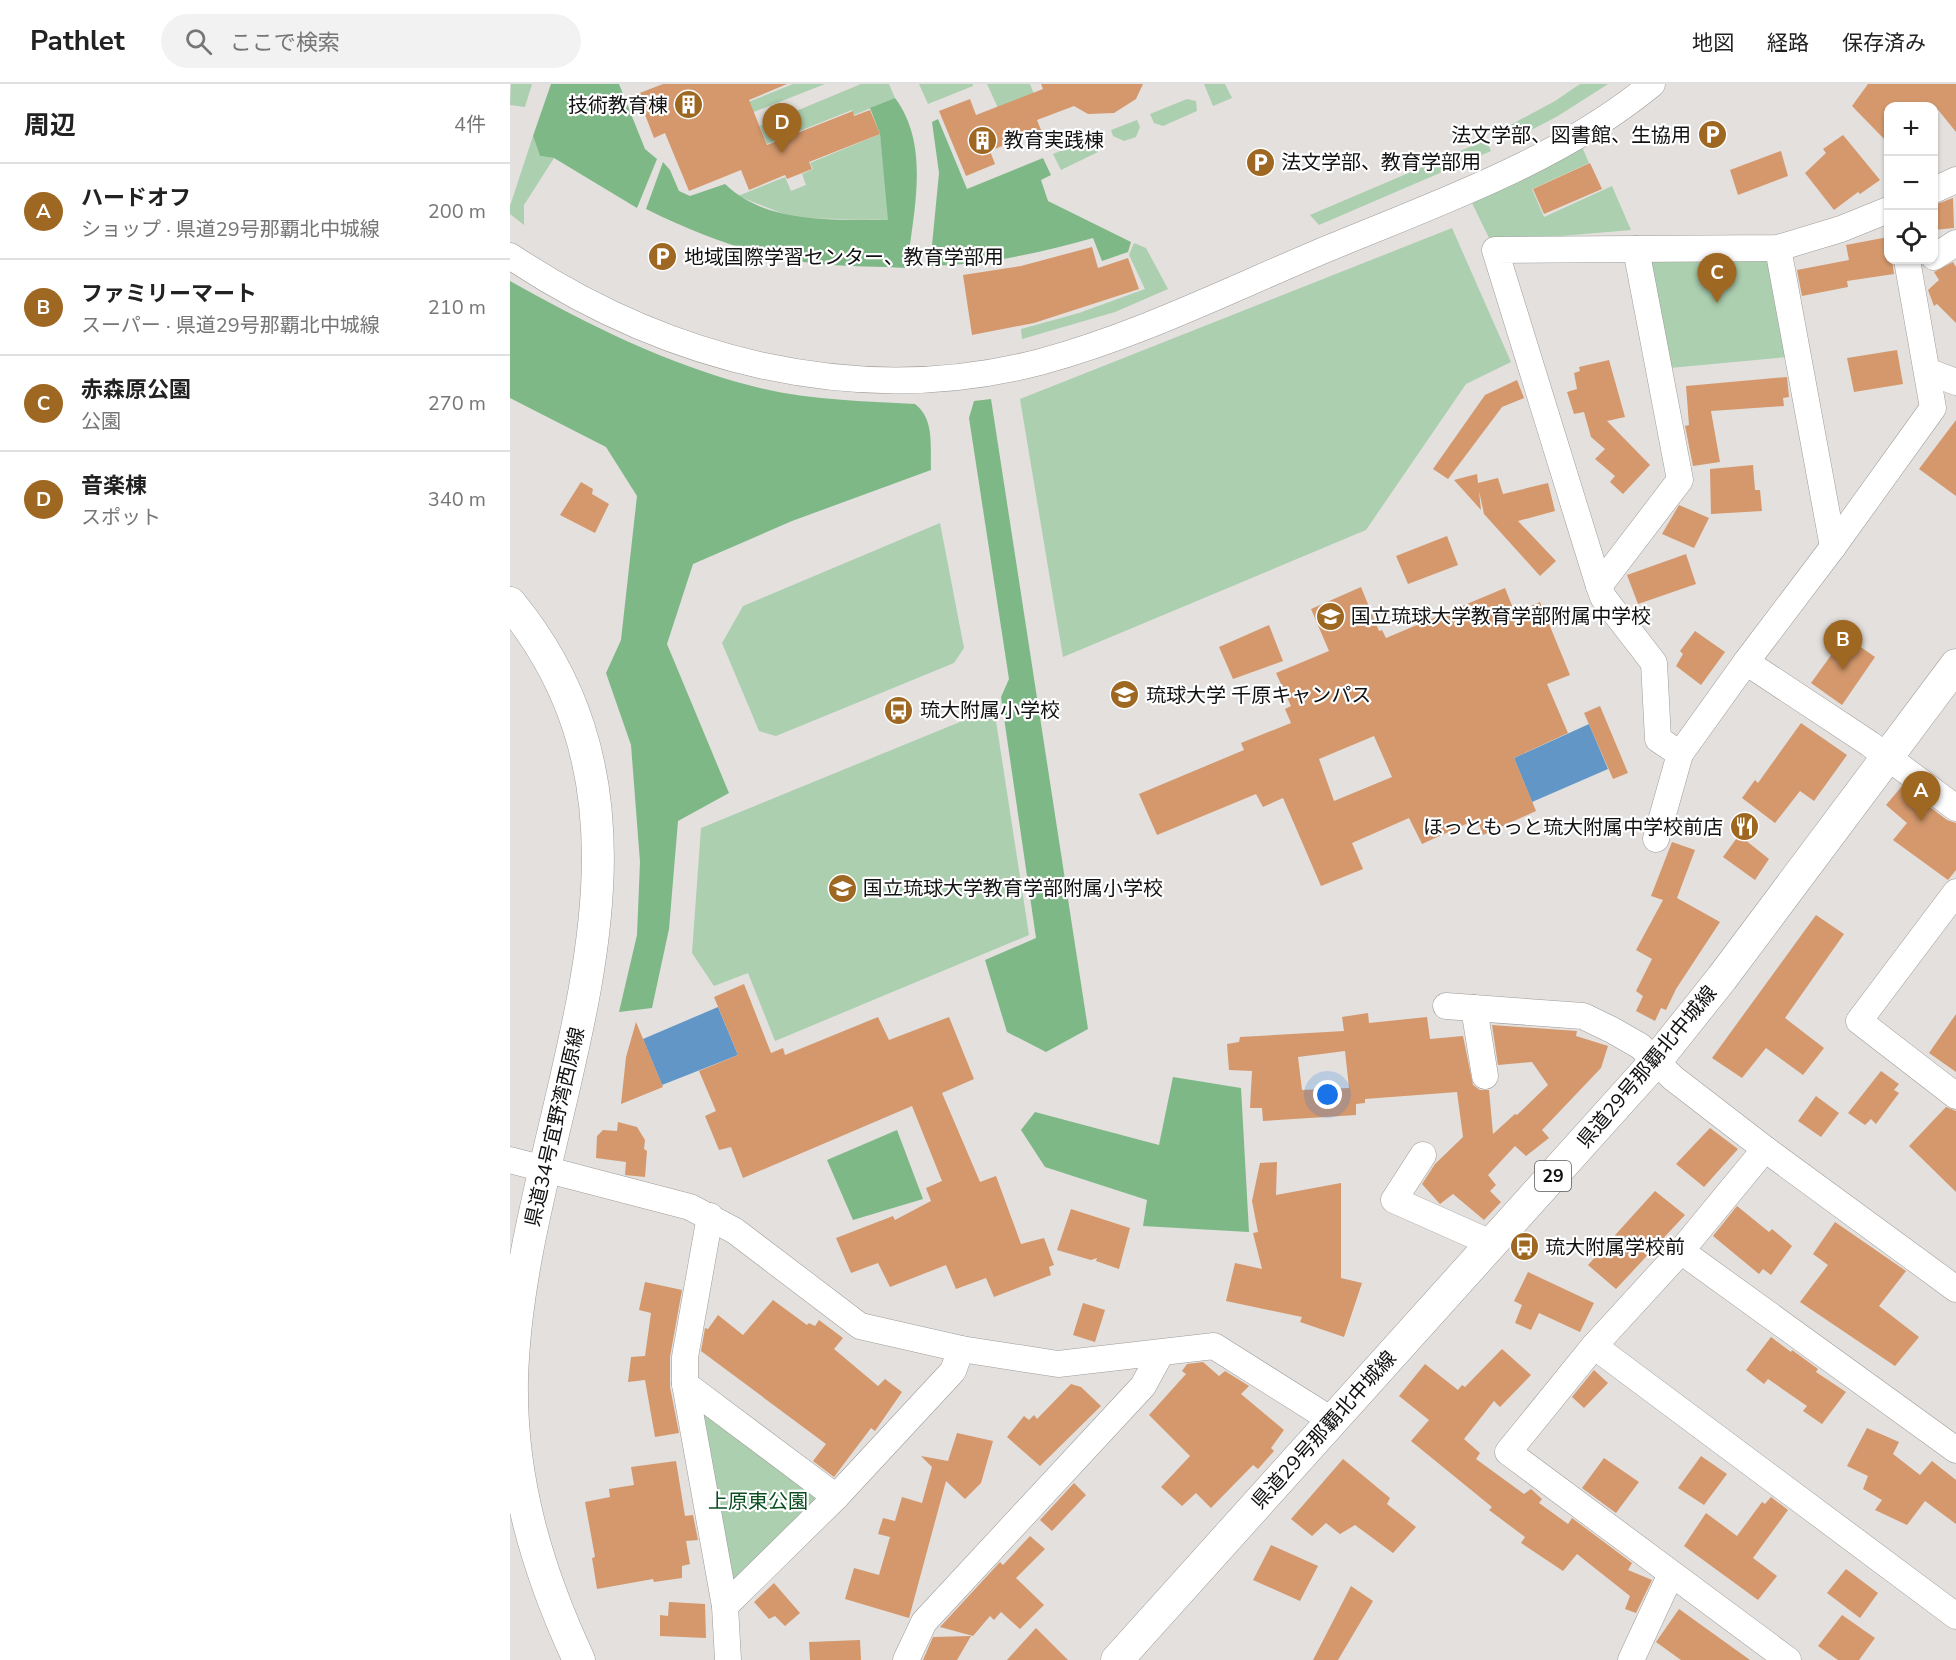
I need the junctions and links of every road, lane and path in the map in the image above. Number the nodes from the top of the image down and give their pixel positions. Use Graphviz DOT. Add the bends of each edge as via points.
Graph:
graph roads {
  1 [pos="1652,84"];
  2 [pos="1956,180"];
  3 [pos="1938,188"];
  4 [pos="1884,212"];
  5 [pos="1956,243"];
  6 [pos="1778,248"];
  7 [pos="1636,249"];
  8 [pos="1938,252"];
  9 [pos="510,256"];
  10 [pos="1920,264"];
  11 [pos="1927,371"];
  12 [pos="1956,381"];
  13 [pos="1833,547"];
  14 [pos="1599,585"];
  15 [pos="510,603"];
  16 [pos="1746,662"];
  17 [pos="1956,665"];
  18 [pos="1680,754"];
  19 [pos="1887,757"];
  20 [pos="1956,808"];
  21 [pos="1656,839"];
  22 [pos="1956,892"];
  23 [pos="1446,1006"];
  24 [pos="1474,1008"];
  25 [pos="1655,1062"];
  26 [pos="1485,1076"];
  27 [pos="1956,1096"];
  28 [pos="1765,1149"];
  29 [pos="1423,1155"];
  30 [pos="510,1160"];
  31 [pos="543,1168"];
  32 [pos="710,1216"];
  33 [pos="1493,1244"];
  34 [pos="1681,1251"];
  35 [pos="1956,1289"];
  36 [pos="1594,1346"];
  37 [pos="961,1349"];
  38 [pos="1161,1353"];
  39 [pos="685,1384"];
  40 [pos="1334,1421"];
  41 [pos="1956,1450"];
  42 [pos="836,1497"];
  43 [pos="1671,1574"];
  44 [pos="725,1606"];
  45 [pos="1956,1616"];
  46 [pos="579,1660"];
  47 [pos="728,1660"];
  48 [pos="906,1660"];
  49 [pos="1117,1660"];
  50 [pos="1631,1660"];
  51 [pos="1788,1660"];
  1 -- 9 [label="street" via="1575,138 1439,202 1112,339 1037,362 974,375 837,379 758,366 682,344 620,318"];
  2 -- 3 [label="street"];
  4 -- 6 [label="street"];
  5 -- 8 [label="street"];
  6 -- 7 [label="street"];
  6 -- 13 [label="street"];
  7 -- 14 [label="street" via="1680,480"];
  7 -- 14 [label="street" via="1495,250"];
  10 -- 11 [label="street"];
  11 -- 12 [label="street"];
  11 -- 13 [label="street" via="1933,408"];
  13 -- 16 [label="street"];
  14 -- 18 [label="street" via="1654,663 1658,739"];
  15 -- 31 [label="main road, 県道34号宜野湾西原線" via="544,652 573,705 588,765 598,834 596,914 588,977"];
  16 -- 18 [label="street"];
  16 -- 19 [label="street"];
  17 -- 19 [label="main road, 県道29号那覇北中城線 / 29"];
  18 -- 21 [label="street"];
  19 -- 20 [label="street"];
  19 -- 25 [label="main road, 県道29号那覇北中城線 / 29"];
  22 -- 27 [label="street" via="1859,1021"];
  23 -- 24 [label="street"];
  24 -- 25 [label="street" via="1583,1016 1640,1047"];
  24 -- 26 [label="street"];
  25 -- 28 [label="street"];
  25 -- 33 [label="main road, 県道29号那覇北中城線 / 29"];
  28 -- 34 [label="street"];
  28 -- 35 [label="street"];
  29 -- 33 [label="street" via="1394,1200"];
  30 -- 31 [label="street"];
  31 -- 32 [label="street" via="690,1207"];
  31 -- 46 [label="main road, 県道34号宜野湾西原線" via="516,1326 512,1379 514,1440 530,1533 553,1603"];
  32 -- 37 [label="street" via="860,1326"];
  32 -- 39 [label="street" via="685,1357"];
  33 -- 40 [label="main road, 県道29号那覇北中城線 / 29"];
  34 -- 36 [label="street"];
  34 -- 41 [label="street"];
  36 -- 43 [label="street" via="1508,1452"];
  36 -- 45 [label="street"];
  37 -- 38 [label="street" via="1058,1364"];
  37 -- 42 [label="street" via="953,1371"];
  38 -- 40 [label="street" via="1214,1346"];
  38 -- 48 [label="street" via="1143,1386 924,1622"];
  39 -- 42 [label="street"];
  39 -- 44 [label="street"];
  40 -- 49 [label="main road, 県道29号那覇北中城線 / 29"];
  42 -- 44 [label="street"];
  43 -- 50 [label="street"];
  43 -- 51 [label="street"];
  44 -- 47 [label="street"];
}
